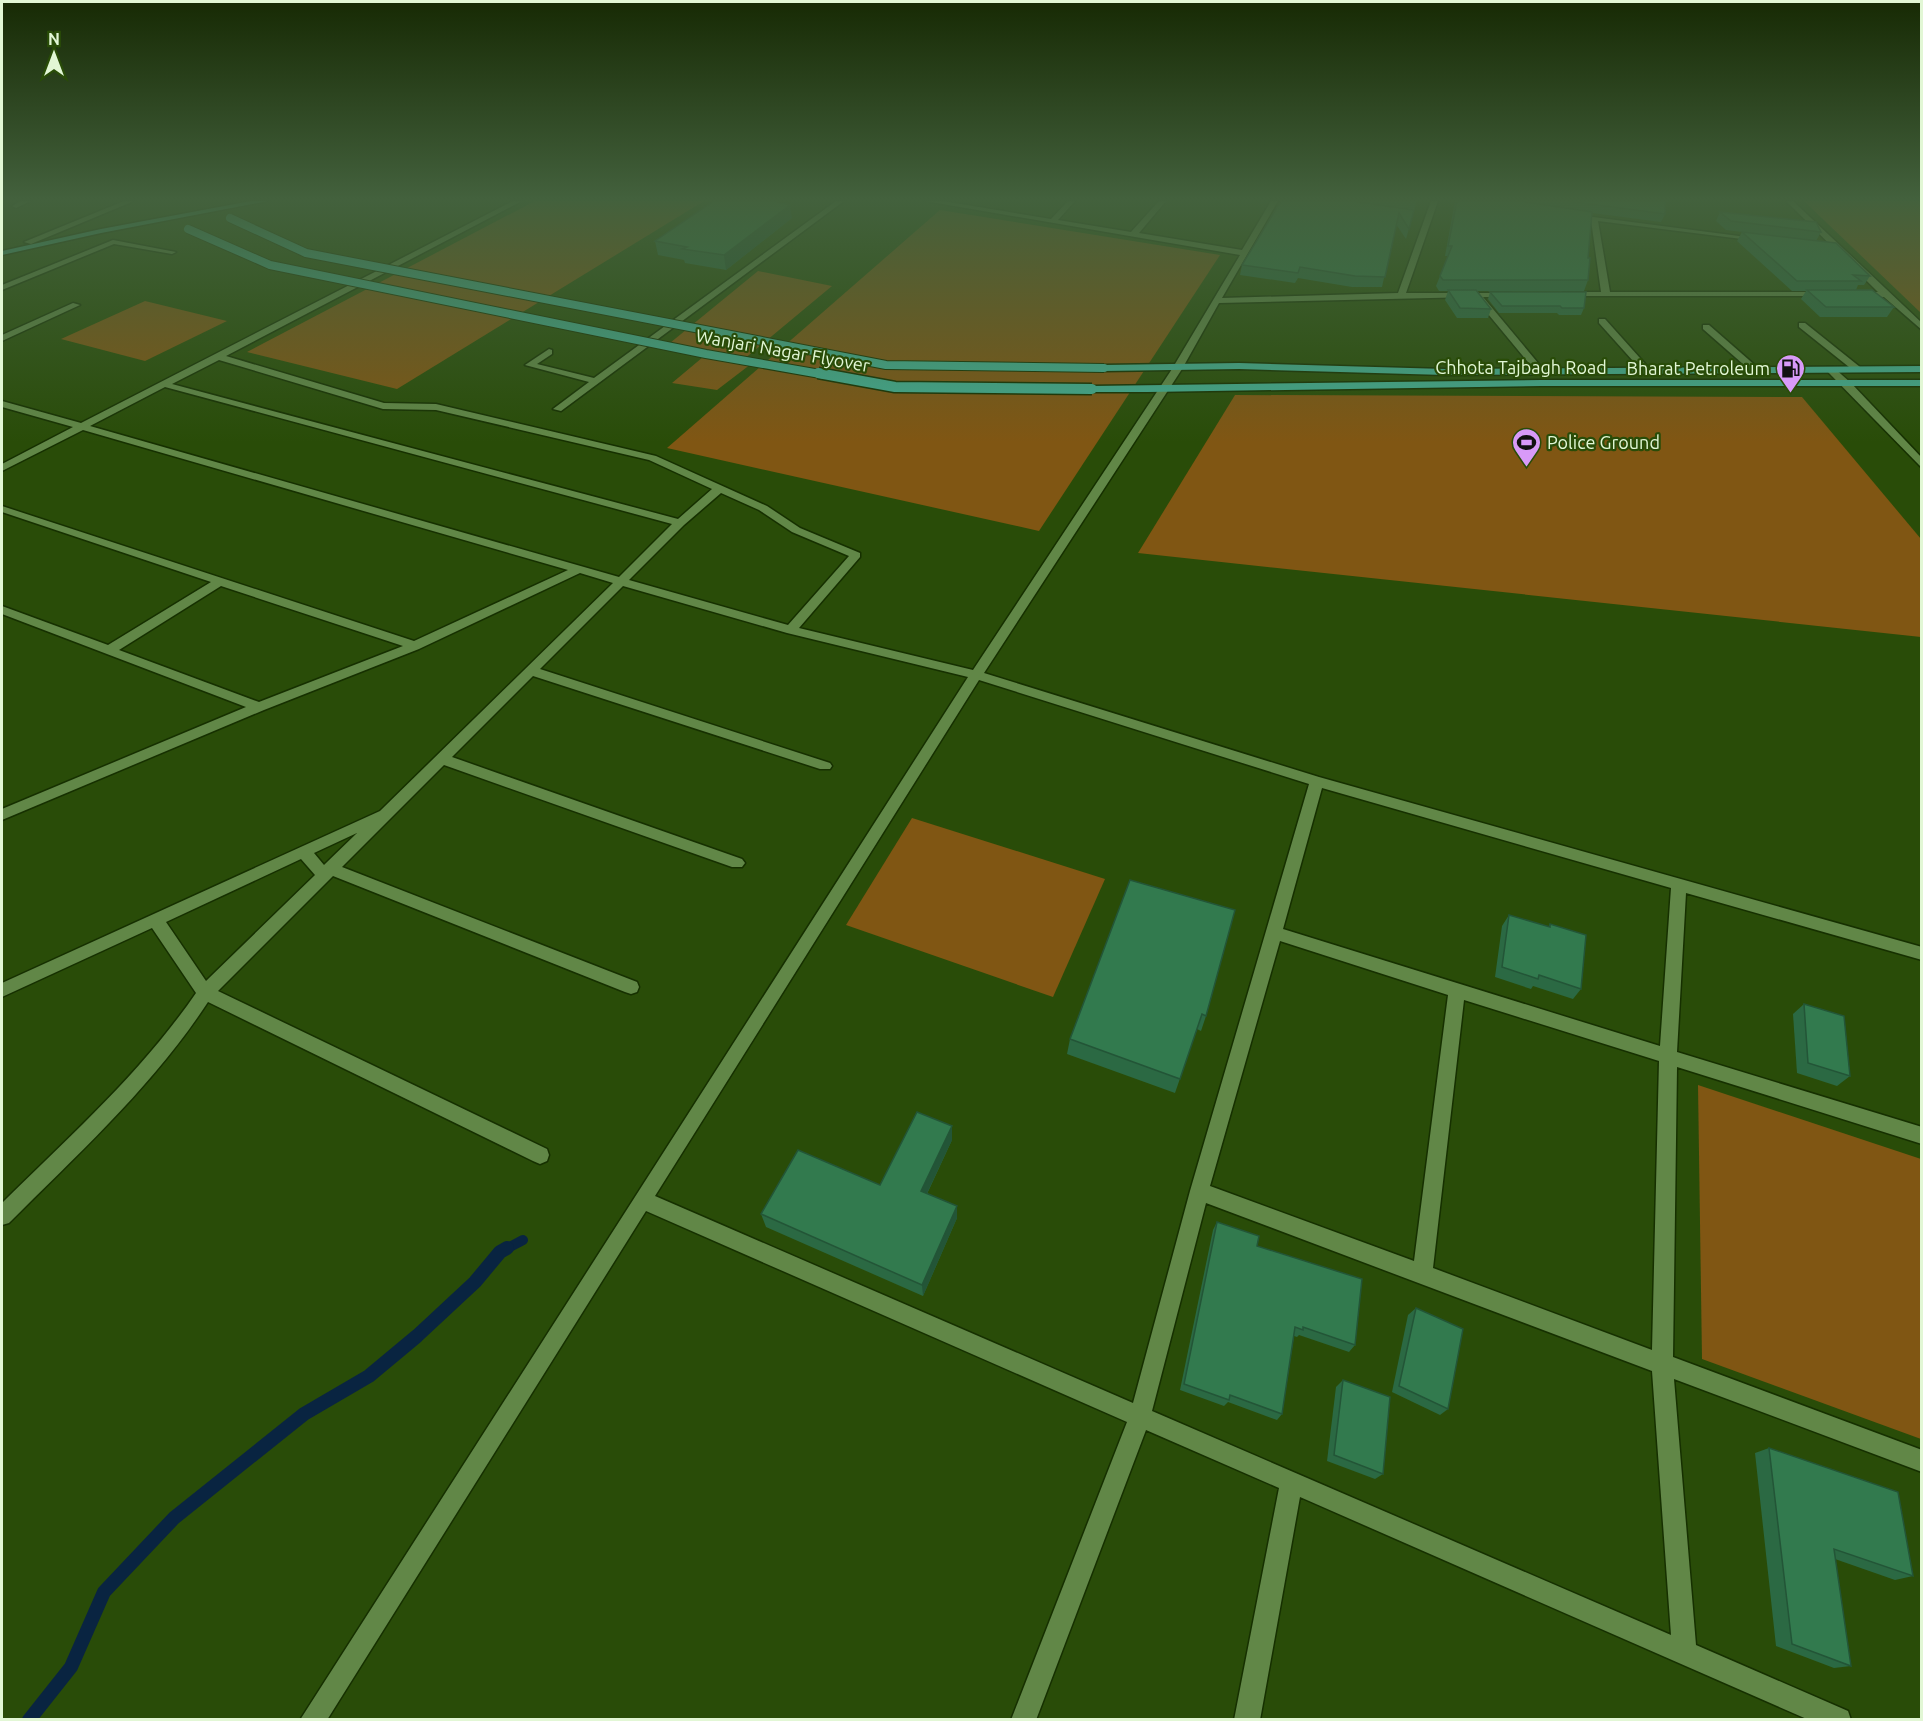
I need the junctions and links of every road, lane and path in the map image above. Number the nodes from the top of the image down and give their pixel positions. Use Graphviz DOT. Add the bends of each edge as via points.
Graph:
graph roads {
  1 [pos="18,281"];
  2 [pos="350,281"];
  3 [pos="362,281"];
  4 [pos="453,281"];
  5 [pos="732,281"];
  6 [pos="1228,281"];
  7 [pos="1406,281"];
  8 [pos="1604,281"];
  9 [pos="1872,281"];
  10 [pos="2,288"];
  11 [pos="1523,294"];
  12 [pos="1558,294"];
  13 [pos="1606,294"];
  14 [pos="1828,294"];
  15 [pos="1851,294"];
  16 [pos="1401,295"];
  17 [pos="1476,295"];
  18 [pos="1886,295"];
  19 [pos="1217,301"];
  20 [pos="75,305"];
  21 [pos="1602,321"];
  22 [pos="1802,325"];
  23 [pos="1707,327"];
  24 [pos="1922,328"];
  25 [pos="2,338"];
  26 [pos="549,352"];
  27 [pos="216,356"];
  28 [pos="1177,369"];
  29 [pos="1645,369"];
  30 [pos="1754,369"];
  31 [pos="1830,369"];
  32 [pos="1857,369"];
  33 [pos="1922,369"];
  34 [pos="1540,371"];
  35 [pos="596,381"];
  36 [pos="1922,383"];
  37 [pos="163,384"];
  38 [pos="1848,385"];
  39 [pos="1162,390"];
  40 [pos="2,404"];
  41 [pos="558,409"];
  42 [pos="80,427"];
  43 [pos="1922,465"];
  44 [pos="2,468"];
  45 [pos="719,489"];
  46 [pos="2,510"];
  47 [pos="17,515"];
  48 [pos="680,523"];
  49 [pos="2,524"];
  50 [pos="579,570"];
  51 [pos="219,582"];
  52 [pos="623,582"];
  53 [pos="2,610"];
  54 [pos="791,630"];
  55 [pos="415,646"];
  56 [pos="108,651"];
  57 [pos="532,671"];
  58 [pos="976,675"];
  59 [pos="259,707"];
  60 [pos="443,759"];
  61 [pos="825,766"];
  62 [pos="1317,781"];
  63 [pos="390,811"];
  64 [pos="2,815"];
  65 [pos="303,851"];
  66 [pos="737,863"];
  67 [pos="328,873"];
  68 [pos="1679,884"];
  69 [pos="155,919"];
  70 [pos="1274,933"];
  71 [pos="1922,954"];
  72 [pos="631,987"];
  73 [pos="2,990"];
  74 [pos="1457,990"];
  75 [pos="205,993"];
  76 [pos="1668,1056"];
  77 [pos="1922,1136"];
  78 [pos="540,1155"];
  79 [pos="1199,1191"];
  80 [pos="644,1201"];
  81 [pos="2,1216"];
  82 [pos="1422,1274"];
  83 [pos="1662,1364"];
  84 [pos="1140,1417"];
  85 [pos="1922,1461"];
  86 [pos="1291,1482"];
  87 [pos="1684,1652"];
  88 [pos="312,1719"];
  89 [pos="1023,1719"];
  90 [pos="1247,1719"];
  91 [pos="1839,1719"];
  1 -- 10 [label="street"];
  2 -- 39 [label="main road, Wanjari Nagar Flyover, bridge" via="718,356 895,387"];
  3 -- 27 [label="street"];
  4 -- 28 [label="main road, Wanjari Nagar Flyover, bridge" via="886,365"];
  5 -- 35 [label="street"];
  6 -- 19 [label="street"];
  7 -- 16 [label="street"];
  8 -- 13 [label="street"];
  9 -- 18 [label="street"];
  11 -- 17 [label="street"];
  12 -- 13 [label="street"];
  13 -- 14 [label="street"];
  15 -- 18 [label="street"];
  16 -- 17 [label="street"];
  16 -- 19 [label="street"];
  17 -- 34 [label="street"];
  18 -- 24 [label="street"];
  19 -- 28 [label="street"];
  20 -- 25 [label="street"];
  21 -- 29 [label="street"];
  22 -- 32 [label="street"];
  23 -- 30 [label="street"];
  26 -- 35 [label="street" via="530,365"];
  27 -- 37 [label="street"];
  27 -- 45 [label="street" via="383,406 436,407 651,458"];
  28 -- 34 [label="main road, Wanjari Nagar Flyover" via="1239,366"];
  28 -- 39 [label="street"];
  29 -- 30 [label="main road, Wanjari Nagar Flyover"];
  29 -- 34 [label="main road, Wanjari Nagar Flyover"];
  30 -- 31 [label="main road, Wanjari Nagar Flyover"];
  31 -- 32 [label="main road, Wanjari Nagar Flyover"];
  31 -- 38 [label="street"];
  32 -- 33 [label="main road, Wanjari Nagar Flyover"];
  35 -- 41 [label="street"];
  36 -- 38 [label="main road, Chhota Tajbagh Road"];
  37 -- 42 [label="street"];
  37 -- 48 [label="street"];
  38 -- 39 [label="main road, Chhota Tajbagh Road" via="1541,382"];
  38 -- 43 [label="street"];
  39 -- 58 [label="street"];
  40 -- 42 [label="street"];
  42 -- 44 [label="street"];
  42 -- 50 [label="street"];
  45 -- 48 [label="street"];
  45 -- 54 [label="street" via="763,508 796,530 856,555"];
  46 -- 47 [label="street"];
  47 -- 49 [label="street"];
  47 -- 51 [label="street"];
  48 -- 52 [label="street"];
  50 -- 52 [label="street"];
  50 -- 55 [label="street"];
  51 -- 55 [label="street"];
  51 -- 56 [label="street"];
  52 -- 54 [label="street"];
  52 -- 57 [label="street"];
  53 -- 56 [label="street"];
  54 -- 58 [label="street"];
  55 -- 59 [label="street"];
  56 -- 59 [label="street"];
  57 -- 60 [label="street"];
  57 -- 61 [label="street"];
  58 -- 62 [label="street"];
  58 -- 80 [label="street"];
  59 -- 64 [label="street"];
  60 -- 63 [label="street"];
  60 -- 66 [label="street"];
  62 -- 68 [label="street"];
  62 -- 70 [label="street"];
  63 -- 65 [label="street"];
  63 -- 67 [label="street"];
  65 -- 67 [label="street"];
  65 -- 69 [label="street"];
  67 -- 72 [label="street"];
  67 -- 75 [label="street"];
  68 -- 71 [label="street"];
  68 -- 76 [label="street"];
  69 -- 73 [label="street"];
  69 -- 75 [label="street"];
  70 -- 74 [label="street"];
  70 -- 79 [label="street"];
  74 -- 76 [label="street"];
  74 -- 82 [label="street"];
  75 -- 78 [label="street"];
  75 -- 81 [label="street" via="187,1023 130,1088"];
  76 -- 77 [label="street"];
  76 -- 83 [label="street"];
  79 -- 82 [label="street"];
  79 -- 84 [label="street"];
  80 -- 84 [label="street"];
  80 -- 88 [label="street"];
  82 -- 83 [label="street"];
  83 -- 85 [label="street"];
  83 -- 87 [label="street"];
  84 -- 86 [label="street"];
  84 -- 89 [label="street"];
  86 -- 87 [label="street"];
  86 -- 90 [label="street"];
  87 -- 91 [label="street"];
}
